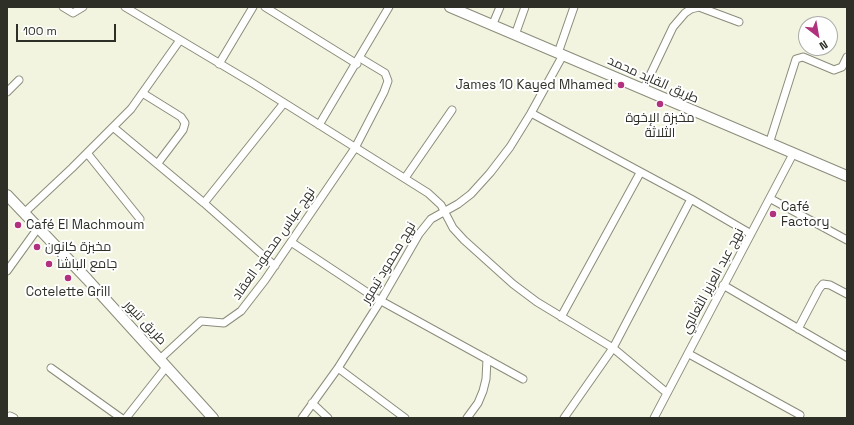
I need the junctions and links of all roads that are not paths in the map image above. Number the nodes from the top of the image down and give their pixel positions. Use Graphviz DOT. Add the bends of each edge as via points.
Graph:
graph roads {
  1 [pos="63,7"];
  2 [pos="83,7"];
  3 [pos="125,7"];
  4 [pos="253,7"];
  5 [pos="265,7"];
  6 [pos="389,7"];
  7 [pos="450,7"];
  8 [pos="500,7"];
  9 [pos="525,7"];
  10 [pos="574,7"];
  11 [pos="738,22"];
  12 [pos="492,26"];
  13 [pos="515,35"];
  14 [pos="180,40"];
  15 [pos="561,54"];
  16 [pos="847,57"];
  17 [pos="358,61"];
  18 [pos="219,64"];
  19 [pos="19,80"];
  20 [pos="643,90"];
  21 [pos="7,92"];
  22 [pos="144,94"];
  23 [pos="284,103"];
  24 [pos="452,110"];
  25 [pos="531,113"];
  26 [pos="319,125"];
  27 [pos="113,127"];
  28 [pos="769,144"];
  29 [pos="355,148"];
  30 [pos="87,153"];
  31 [pos="793,154"];
  32 [pos="158,163"];
  33 [pos="640,173"];
  34 [pos="847,176"];
  35 [pos="405,178"];
  36 [pos="7,195"];
  37 [pos="690,199"];
  38 [pos="771,199"];
  39 [pos="204,203"];
  40 [pos="444,212"];
  41 [pos="24,213"];
  42 [pos="140,219"];
  43 [pos="38,228"];
  44 [pos="751,234"];
  45 [pos="847,240"];
  46 [pos="291,242"];
  47 [pos="275,266"];
  48 [pos="7,271"];
  49 [pos="723,285"];
  50 [pos="847,294"];
  51 [pos="381,300"];
  52 [pos="561,317"];
  53 [pos="798,329"];
  54 [pos="613,348"];
  55 [pos="689,354"];
  56 [pos="847,357"];
  57 [pos="487,359"];
  58 [pos="164,363"];
  59 [pos="52,368"];
  60 [pos="338,368"];
  61 [pos="523,379"];
  62 [pos="667,393"];
  63 [pos="312,403"];
  64 [pos="800,415"];
  65 [pos="121,418"];
  66 [pos="126,418"];
  67 [pos="213,418"];
  68 [pos="303,418"];
  69 [pos="328,418"];
  70 [pos="405,418"];
  71 [pos="467,418"];
  72 [pos="564,418"];
  73 [pos="654,418"];
  1 -- 2 [label="street" via="73,13"];
  3 -- 14 [label="street"];
  4 -- 18 [label="street"];
  5 -- 17 [label="street, نهج عباس محمود العقاد"];
  6 -- 17 [label="street"];
  7 -- 12 [label="main road, طريق القايد محمد"];
  8 -- 12 [label="street"];
  9 -- 13 [label="street"];
  10 -- 15 [label="street, نهج محمود تيمور"];
  11 -- 20 [label="street" via="699,7 685,13 673,27"];
  12 -- 13 [label="main road, طريق القايد محمد"];
  13 -- 15 [label="main road, طريق القايد محمد"];
  14 -- 18 [label="street"];
  14 -- 22 [label="street"];
  15 -- 20 [label="main road, طريق القايد محمد"];
  15 -- 25 [label="street, نهج محمود تيمور"];
  16 -- 28 [label="street" via="842,67 834,70 803,57 796,60"];
  17 -- 26 [label="street"];
  17 -- 29 [label="street, نهج عباس محمود العقاد" via="385,73 388,81"];
  18 -- 23 [label="street"];
  19 -- 21 [label="street"];
  20 -- 28 [label="main road, طريق القايد محمد"];
  22 -- 27 [label="street"];
  22 -- 32 [label="street" via="181,117 185,123 183,130"];
  23 -- 26 [label="street"];
  23 -- 39 [label="street"];
  24 -- 35 [label="street"];
  25 -- 33 [label="street"];
  25 -- 40 [label="street, نهج محمود تيمور" via="490,173 471,194"];
  26 -- 29 [label="street"];
  27 -- 30 [label="street"];
  27 -- 32 [label="street"];
  28 -- 31 [label="main road, طريق القايد محمد"];
  29 -- 35 [label="street"];
  29 -- 46 [label="street, نهج عباس محمود العقاد"];
  30 -- 41 [label="street"];
  30 -- 42 [label="street"];
  31 -- 34 [label="main road, طريق القايد محمد"];
  31 -- 38 [label="street, نهج عبد العزيز الثعالبي"];
  32 -- 39 [label="street"];
  33 -- 37 [label="street"];
  33 -- 52 [label="street"];
  35 -- 40 [label="street" via="436,200"];
  36 -- 41 [label="main road, طريق تنيور"];
  37 -- 44 [label="street"];
  37 -- 54 [label="street"];
  38 -- 44 [label="street, نهج عبد العزيز الثعالبي"];
  38 -- 45 [label="street"];
  39 -- 47 [label="street"];
  40 -- 51 [label="street, نهج محمود تيمور" via="431,219 419,234"];
  40 -- 52 [label="street" via="453,228 488,262 537,302"];
  41 -- 43 [label="main road, طريق تنيور"];
  43 -- 48 [label="street"];
  43 -- 58 [label="main road, طريق تنيور"];
  44 -- 49 [label="street, نهج عبد العزيز الثعالبي"];
  46 -- 47 [label="street, نهج عباس محمود العقاد"];
  46 -- 51 [label="street"];
  47 -- 58 [label="street, نهج عباس محمود العقاد" via="242,311 231,320 219,324 201,322"];
  49 -- 53 [label="street"];
  49 -- 55 [label="street, نهج عبد العزيز الثعالبي"];
  50 -- 53 [label="street" via="823,284"];
  51 -- 57 [label="street"];
  51 -- 60 [label="street, نهج محمود تيمور"];
  52 -- 54 [label="street"];
  53 -- 56 [label="street"];
  54 -- 62 [label="street"];
  54 -- 72 [label="street"];
  55 -- 62 [label="street, نهج عبد العزيز الثعالبي"];
  55 -- 64 [label="street"];
  57 -- 61 [label="street"];
  57 -- 71 [label="street" via="483,390 478,403"];
  58 -- 66 [label="street, نهج عباس محمود العقاد"];
  58 -- 67 [label="main road, طريق تنيور"];
  59 -- 65 [label="street"];
  60 -- 63 [label="street, نهج محمود تيمور"];
  60 -- 70 [label="street"];
  62 -- 73 [label="street, نهج عبد العزيز الثعالبي"];
  63 -- 68 [label="street, نهج محمود تيمور"];
  63 -- 69 [label="street"];
}
